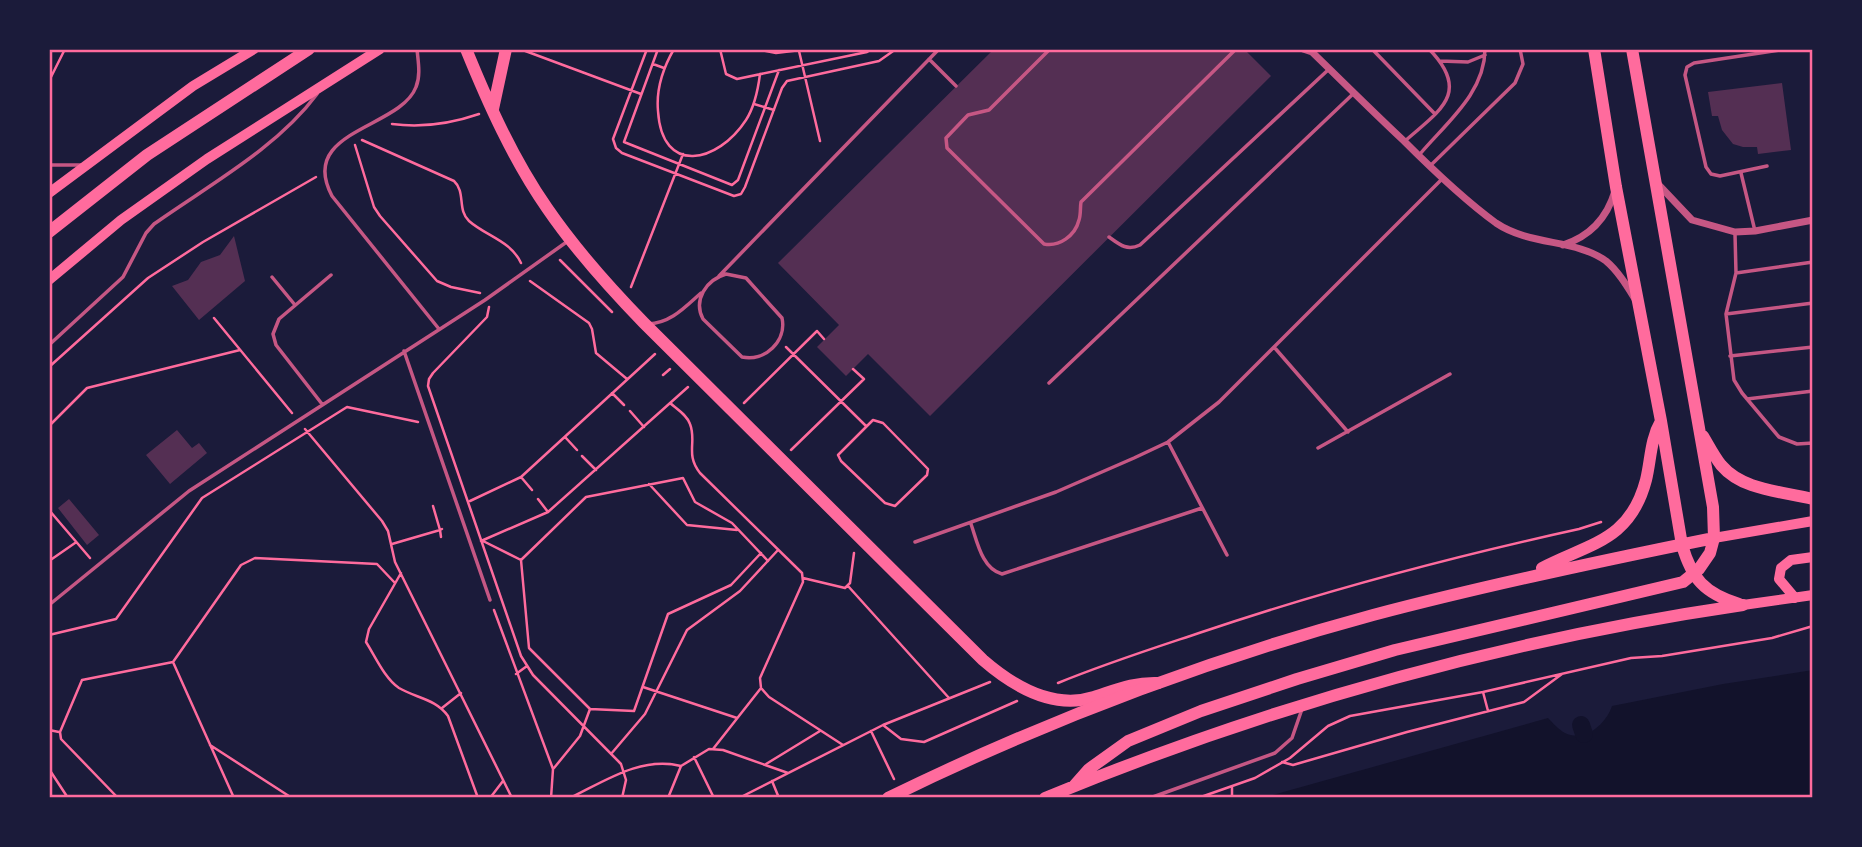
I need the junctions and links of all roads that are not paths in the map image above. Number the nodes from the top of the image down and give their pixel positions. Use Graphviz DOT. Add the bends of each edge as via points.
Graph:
graph roads {
  1 [pos="254,49"];
  2 [pos="309,49"];
  3 [pos="380,49"];
  4 [pos="417,49"];
  5 [pos="466,49"];
  6 [pos="506,49"];
  7 [pos="939,49"];
  8 [pos="1051,49"];
  9 [pos="1236,49"];
  10 [pos="1303,49"];
  11 [pos="1372,49"];
  12 [pos="1429,49"];
  13 [pos="1485,49"];
  14 [pos="1520,49"];
  15 [pos="1594,49"];
  16 [pos="1632,49"];
  17 [pos="1312,50"];
  18 [pos="1780,50"];
  19 [pos="1485,55"];
  20 [pos="929,59"];
  21 [pos="1440,61"];
  22 [pos="1329,69"];
  23 [pos="327,81"];
  24 [pos="956,86"];
  25 [pos="1354,93"];
  26 [pos="493,109"];
  27 [pos="1435,114"];
  28 [pos="1404,142"];
  29 [pos="1418,155"];
  30 [pos="85,164"];
  31 [pos="49,165"];
  32 [pos="1430,166"];
  33 [pos="1767,166"];
  34 [pos="1741,173"];
  35 [pos="1443,178"];
  36 [pos="1655,181"];
  37 [pos="1616,187"];
  38 [pos="49,192"];
  39 [pos="1813,220"];
  40 [pos="1755,231"];
  41 [pos="49,232"];
  42 [pos="1735,232"];
  43 [pos="1109,237"];
  44 [pos="570,240"];
  45 [pos="1561,246"];
  46 [pos="1813,262"];
  47 [pos="1736,273"];
  48 [pos="331,275"];
  49 [pos="719,276"];
  50 [pos="272,277"];
  51 [pos="49,279"];
  52 [pos="705,290"];
  53 [pos="1813,303"];
  54 [pos="295,304"];
  55 [pos="1639,306"];
  56 [pos="1726,314"];
  57 [pos="644,323"];
  58 [pos="439,329"];
  59 [pos="49,345"];
  60 [pos="1274,347"];
  61 [pos="1813,347"];
  62 [pos="404,351"];
  63 [pos="1730,356"];
  64 [pos="1450,374"];
  65 [pos="1049,383"];
  66 [pos="1813,391"];
  67 [pos="1747,399"];
  68 [pos="322,404"];
  69 [pos="1661,421"];
  70 [pos="1699,430"];
  71 [pos="1348,432"];
  72 [pos="1168,442"];
  73 [pos="1813,443"];
  74 [pos="1318,448"];
  75 [pos="1813,499"];
  76 [pos="1202,508"];
  77 [pos="1813,521"];
  78 [pos="971,524"];
  79 [pos="1714,538"];
  80 [pos="915,542"];
  81 [pos="1682,545"];
  82 [pos="1227,555"];
  83 [pos="1813,557"];
  84 [pos="1693,575"];
  85 [pos="1530,576"];
  86 [pos="1813,595"];
  87 [pos="1795,597"];
  88 [pos="490,600"];
  89 [pos="49,605"];
  90 [pos="1742,605"];
  91 [pos="1158,683"];
  92 [pos="1303,705"];
  93 [pos="1074,786"];
  94 [pos="888,798"];
  95 [pos="1045,798"];
  96 [pos="1150,798"];
  1 -- 30 [label="main road" via="193,86"];
  2 -- 41 [label="main road" via="147,155"];
  3 -- 23 [label="main road"];
  4 -- 58 [label="lane" via="418,77 411,96 329,155 323,174 332,196"];
  5 -- 26 [label="main road"];
  6 -- 26 [label="main road"];
  7 -- 20 [label="lane"];
  8 -- 9 [label="lane" via="989,110 968,115 946,138 947,148 1044,244 1053,246 1073,231 1080,219 1081,202"];
  10 -- 17 [label="street"];
  11 -- 27 [label="lane"];
  12 -- 21 [label="lane"];
  13 -- 19 [label="lane"];
  14 -- 32 [label="lane" via="1523,64 1515,83"];
  15 -- 37 [label="main road"];
  16 -- 36 [label="main road"];
  17 -- 22 [label="street"];
  18 -- 34 [label="lane" via="1694,63 1685,70 1708,170 1715,176"];
  19 -- 21 [label="lane" via="1468,62"];
  19 -- 29 [label="lane" via="1477,85"];
  20 -- 24 [label="lane"];
  20 -- 49 [label="lane"];
  21 -- 27 [label="lane" via="1450,90 1448,100"];
  22 -- 25 [label="street"];
  22 -- 43 [label="lane" via="1140,245 1123,247"];
  23 -- 51 [label="main road" via="177,180"];
  23 -- 59 [label="lane" via="301,115 273,140 154,224 124,277"];
  25 -- 28 [label="street"];
  25 -- 65 [label="lane"];
  26 -- 44 [label="main road" via="545,206"];
  27 -- 28 [label="lane"];
  28 -- 29 [label="street"];
  29 -- 32 [label="street"];
  30 -- 31 [label="lane"];
  30 -- 38 [label="main road"];
  32 -- 35 [label="street"];
  33 -- 34 [label="lane"];
  34 -- 40 [label="lane"];
  35 -- 45 [label="street" via="1498,224"];
  35 -- 60 [label="lane"];
  36 -- 42 [label="street" via="1692,220"];
  36 -- 70 [label="main road"];
  37 -- 45 [label="street" via="1597,226"];
  37 -- 55 [label="main road"];
  39 -- 40 [label="street"];
  40 -- 42 [label="street"];
  42 -- 47 [label="lane"];
  44 -- 57 [label="main road"];
  44 -- 58 [label="lane"];
  45 -- 55 [label="street" via="1606,261"];
  46 -- 47 [label="lane"];
  47 -- 56 [label="lane"];
  48 -- 54 [label="lane"];
  49 -- 52 [label="lane"];
  49 -- 52 [label="lane" via="741,276 772,305 783,324 779,341 756,357 739,355 700,313"];
  50 -- 54 [label="lane"];
  52 -- 57 [label="lane" via="671,317"];
  53 -- 56 [label="lane"];
  54 -- 68 [label="lane" via="275,324 274,340"];
  55 -- 69 [label="main road"];
  56 -- 63 [label="lane"];
  57 -- 91 [label="main road" via="1008,680 1034,694 1070,700 1131,684"];
  58 -- 62 [label="lane"];
  60 -- 71 [label="lane"];
  60 -- 72 [label="lane" via="1219,402"];
  61 -- 63 [label="lane"];
  62 -- 68 [label="lane"];
  62 -- 88 [label="lane"];
  63 -- 67 [label="lane" via="1734,380"];
  64 -- 71 [label="lane"];
  66 -- 67 [label="lane"];
  67 -- 73 [label="lane" via="1785,440"];
  68 -- 89 [label="lane" via="189,491"];
  69 -- 81 [label="main road"];
  69 -- 85 [label="main road" via="1640,499 1621,526 1598,544"];
  70 -- 75 [label="main road" via="1721,466 1736,478"];
  70 -- 79 [label="main road"];
  71 -- 74 [label="lane"];
  72 -- 76 [label="lane"];
  72 -- 78 [label="lane"];
  76 -- 78 [label="lane" via="1002,574 986,563"];
  76 -- 82 [label="lane"];
  77 -- 79 [label="main road"];
  78 -- 80 [label="lane"];
  79 -- 81 [label="main road"];
  79 -- 84 [label="main road" via="1705,561"];
  81 -- 84 [label="main road"];
  81 -- 85 [label="main road"];
  83 -- 87 [label="main road" via="1781,568 1779,579"];
  84 -- 90 [label="main road" via="1711,592"];
  84 -- 93 [label="main road" via="1672,586 1395,650 1201,711 1128,741"];
  85 -- 91 [label="main road" via="1358,620"];
  86 -- 87 [label="main road"];
  87 -- 90 [label="main road"];
  90 -- 92 [label="main road" via="1538,643"];
  91 -- 94 [label="main road" via="999,746"];
  92 -- 93 [label="main road"];
  92 -- 96 [label="lane" via="1292,738 1275,754"];
  93 -- 95 [label="main road"];
}
